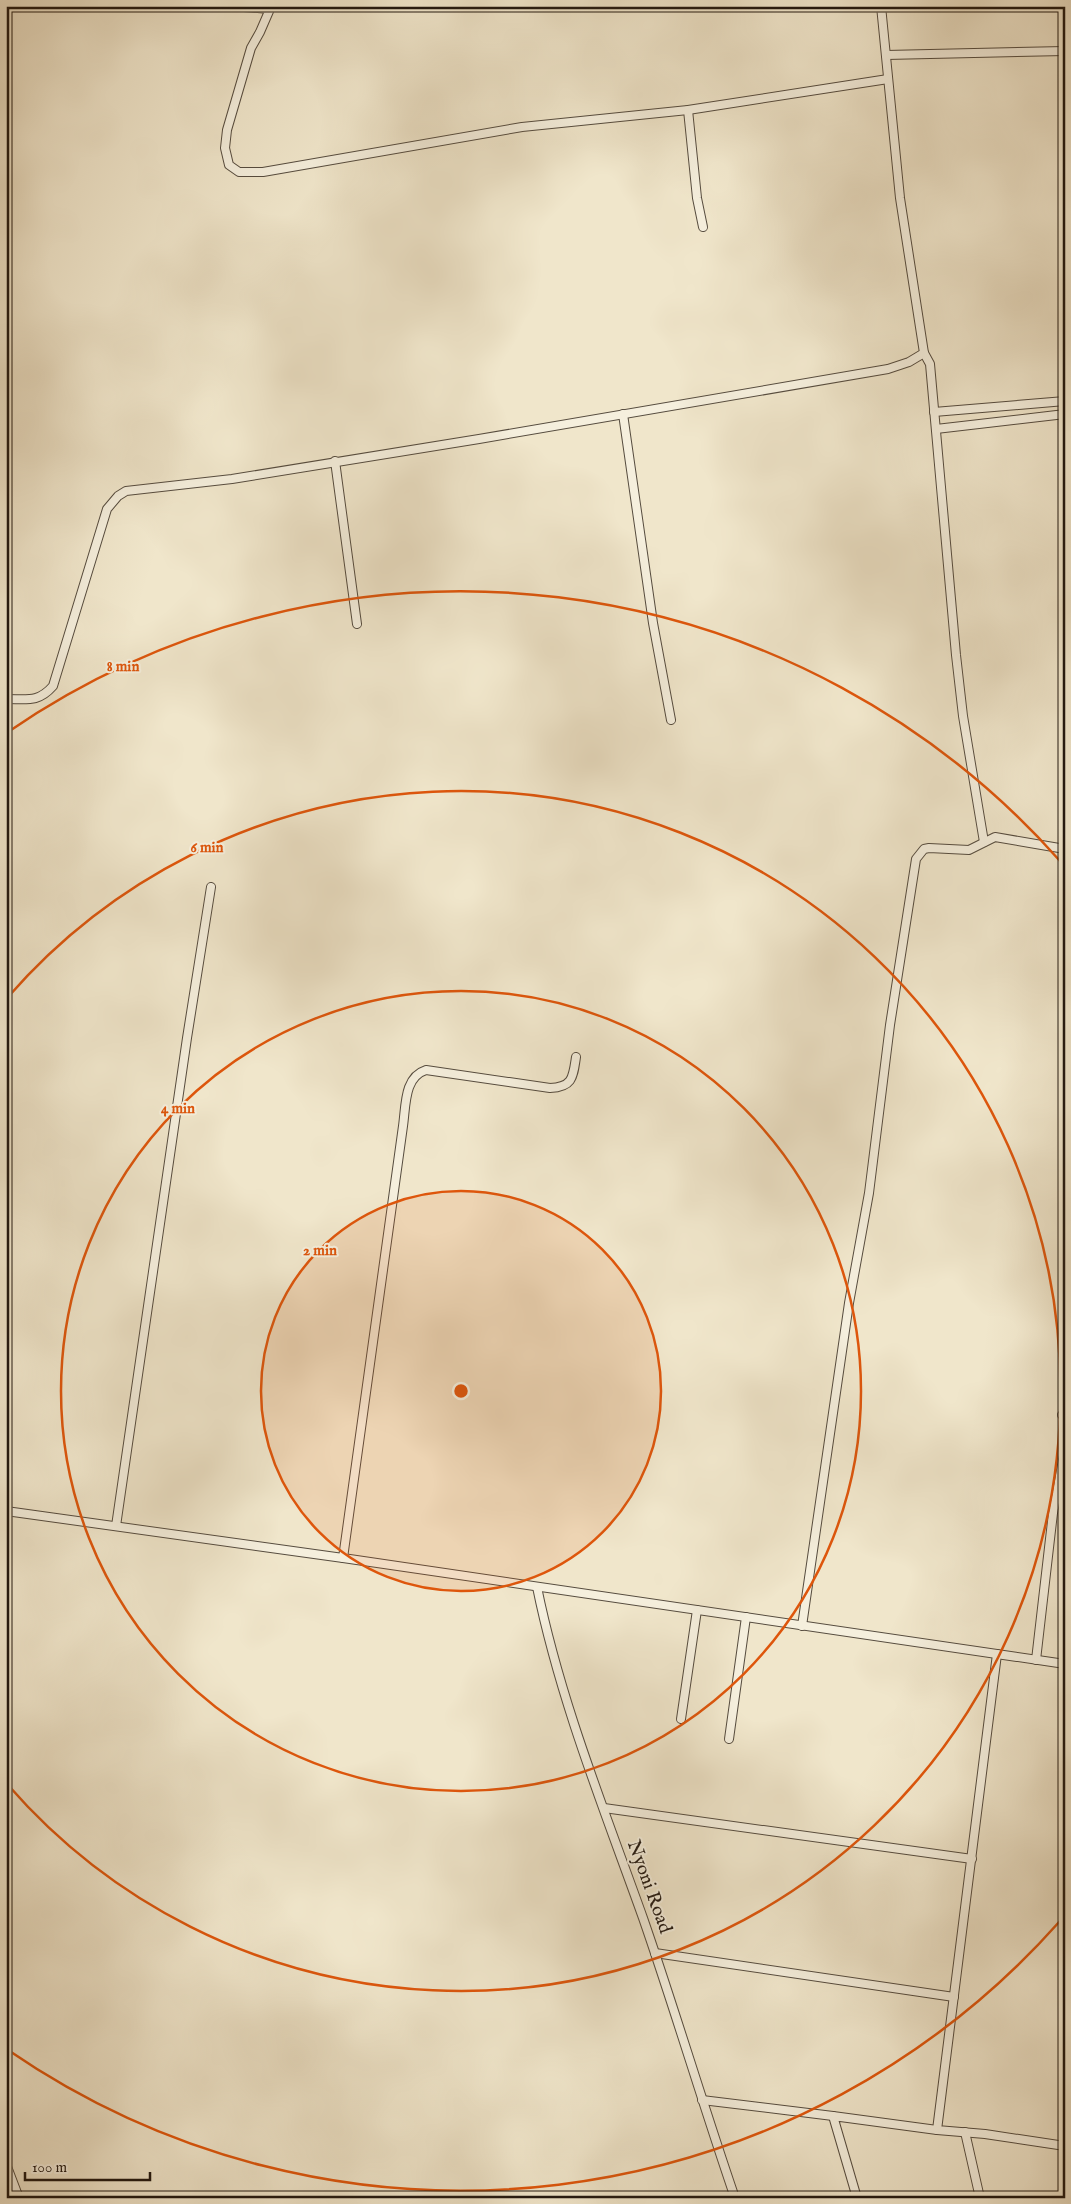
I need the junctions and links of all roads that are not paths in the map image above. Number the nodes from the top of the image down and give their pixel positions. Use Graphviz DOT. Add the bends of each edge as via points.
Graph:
graph roads {
  1 [pos="232,6"];
  2 [pos="881,6"];
  3 [pos="270,8"];
  4 [pos="1065,51"];
  5 [pos="886,55"];
  6 [pos="888,79"];
  7 [pos="688,110"];
  8 [pos="703,227"];
  9 [pos="924,352"];
  10 [pos="1065,401"];
  11 [pos="934,412"];
  12 [pos="623,414"];
  13 [pos="1065,414"];
  14 [pos="936,429"];
  15 [pos="335,461"];
  16 [pos="357,624"];
  17 [pos="6,699"];
  18 [pos="672,720"];
  19 [pos="984,842"];
  20 [pos="1065,849"];
  21 [pos="211,887"];
  22 [pos="576,1057"];
  23 [pos="1065,1450"];
  24 [pos="6,1511"];
  25 [pos="116,1526"];
  26 [pos="343,1558"];
  27 [pos="537,1587"];
  28 [pos="697,1610"];
  29 [pos="746,1617"];
  30 [pos="802,1626"];
  31 [pos="997,1654"];
  32 [pos="1036,1660"];
  33 [pos="1065,1664"];
  34 [pos="681,1719"];
  35 [pos="729,1739"];
  36 [pos="604,1808"];
  37 [pos="972,1859"];
  38 [pos="655,1953"];
  39 [pos="954,1997"];
  40 [pos="702,2100"];
  41 [pos="833,2116"];
  42 [pos="938,2130"];
  43 [pos="965,2132"];
  44 [pos="1065,2146"];
  45 [pos="6,2164"];
  46 [pos="19,2198"];
  47 [pos="734,2198"];
  48 [pos="857,2198"];
  49 [pos="980,2198"];
  1 -- 3 [label="street"];
  2 -- 5 [label="street"];
  3 -- 7 [label="street" via="251,48 227,130 226,156 229,164 242,174 522,127"];
  4 -- 5 [label="street"];
  5 -- 6 [label="street"];
  6 -- 7 [label="street"];
  6 -- 9 [label="street" via="900,198"];
  7 -- 8 [label="street"];
  9 -- 11 [label="street" via="930,364"];
  9 -- 12 [label="street" via="909,362 888,369"];
  10 -- 11 [label="street"];
  11 -- 14 [label="street"];
  12 -- 15 [label="street"];
  12 -- 18 [label="street" via="652,623"];
  13 -- 14 [label="street"];
  14 -- 19 [label="street" via="963,716"];
  15 -- 16 [label="street"];
  15 -- 17 [label="street" via="232,479 126,491 118,496 107,509 53,686 36,699"];
  19 -- 20 [label="street" via="995,837"];
  19 -- 30 [label="street" via="969,850 940,847 924,850 914,865 869,1193 849,1303"];
  21 -- 25 [label="street"];
  22 -- 26 [label="street" via="573,1076 560,1088 426,1070 417,1072 412,1078"];
  23 -- 32 [label="street" via="1053,1514"];
  24 -- 25 [label="street"];
  25 -- 26 [label="street"];
  26 -- 27 [label="street"];
  27 -- 28 [label="street"];
  27 -- 36 [label="street, Nyoni Road" via="543,1619 574,1724"];
  28 -- 29 [label="street"];
  28 -- 34 [label="street"];
  29 -- 30 [label="street"];
  29 -- 35 [label="street"];
  30 -- 31 [label="street"];
  31 -- 32 [label="street"];
  31 -- 37 [label="street"];
  32 -- 33 [label="street"];
  36 -- 37 [label="street"];
  36 -- 38 [label="street, Nyoni Road"];
  37 -- 39 [label="street"];
  38 -- 39 [label="street"];
  38 -- 40 [label="street, Nyoni Road"];
  39 -- 42 [label="street"];
  40 -- 41 [label="street"];
  40 -- 47 [label="street, Nyoni Road"];
  41 -- 42 [label="street"];
  41 -- 48 [label="street"];
  42 -- 43 [label="street"];
  43 -- 44 [label="street"];
  43 -- 49 [label="street"];
  45 -- 46 [label="street"];
}
